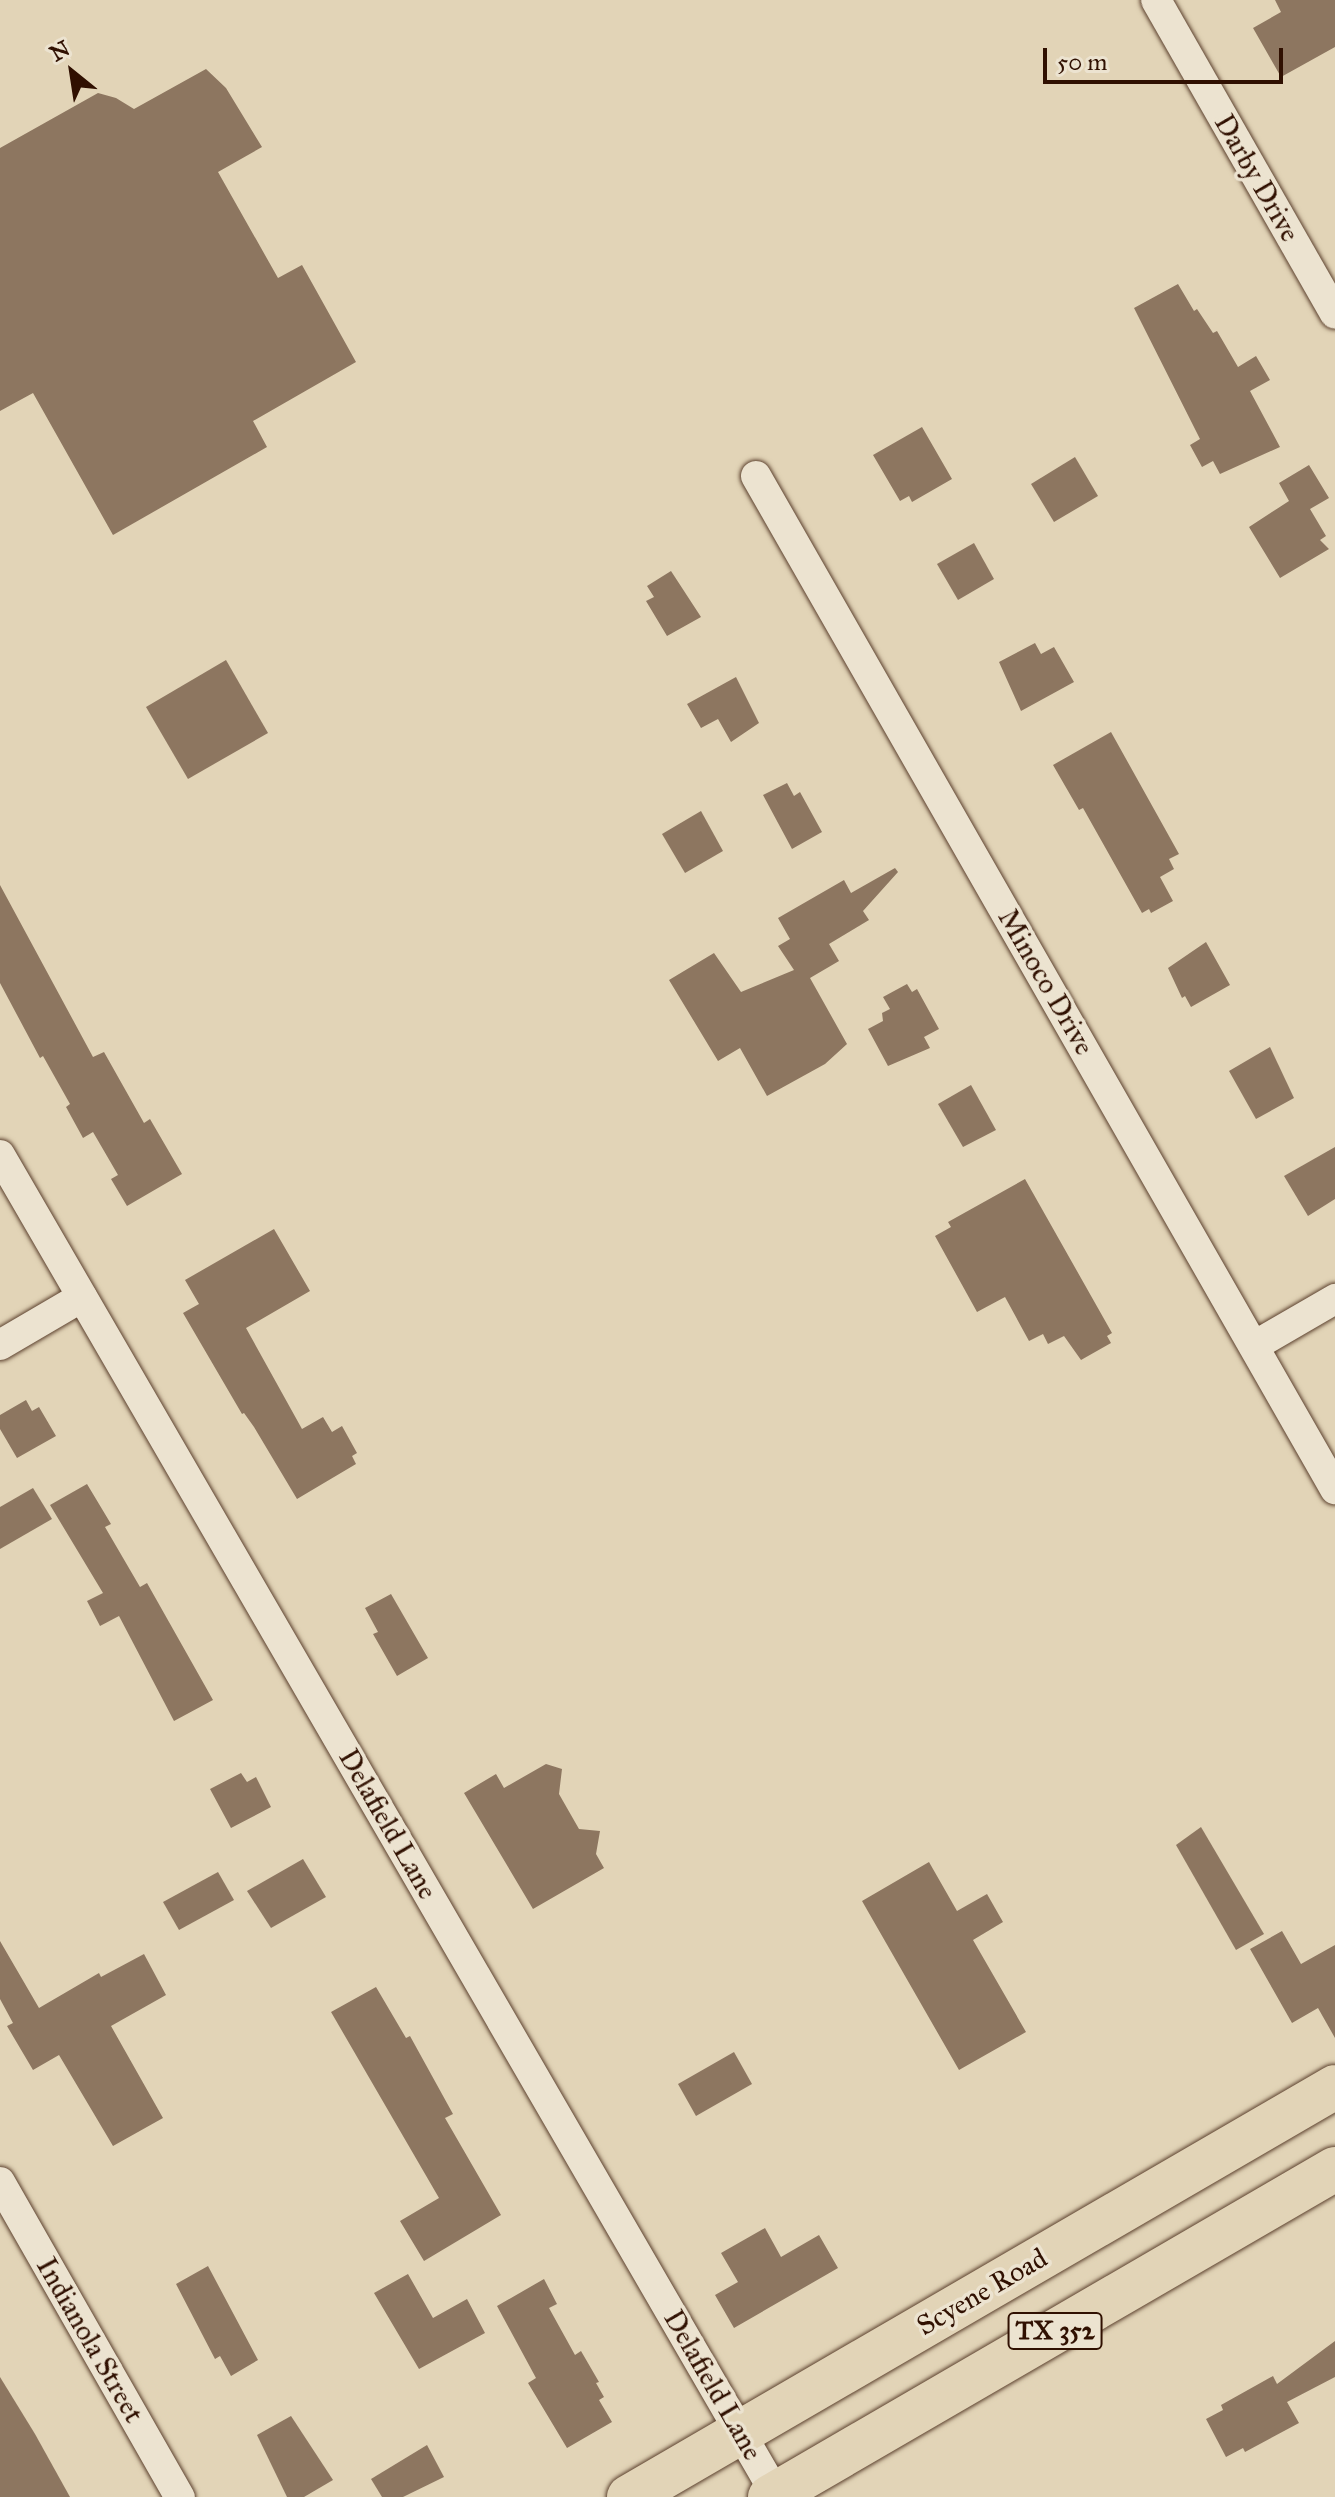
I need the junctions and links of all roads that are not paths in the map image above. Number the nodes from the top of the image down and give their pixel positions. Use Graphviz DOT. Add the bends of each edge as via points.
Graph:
graph roads {
  1 [pos="1156,0"];
  2 [pos="1335,314"];
  3 [pos="756,476"];
  4 [pos="0,1155"];
  5 [pos="82,1297"];
  6 [pos="1335,1299"];
  7 [pos="0,1345"];
  8 [pos="1254,1346"];
  9 [pos="1335,1489"];
  10 [pos="1335,2087"];
  11 [pos="1335,2169"];
  12 [pos="0,2182"];
  13 [pos="740,2432"];
  14 [pos="773,2496"];
  15 [pos="180,2497"];
  16 [pos="629,2497"];
  1 -- 2 [label="street, Darby Drive"];
  3 -- 8 [label="street, Minoco Drive"];
  4 -- 5 [label="street, Delafield Lane"];
  5 -- 7 [label="street"];
  5 -- 13 [label="street, Delafield Lane"];
  6 -- 8 [label="street"];
  8 -- 9 [label="street, Minoco Drive"];
  10 -- 13 [label="main road, Scyene Road / TX 352"];
  11 -- 14 [label="main road, TX 352"];
  12 -- 15 [label="street, Indianola Street"];
  13 -- 14 [label="street, Delafield Lane"];
  13 -- 16 [label="main road, Scyene Road / TX 352"];
}
